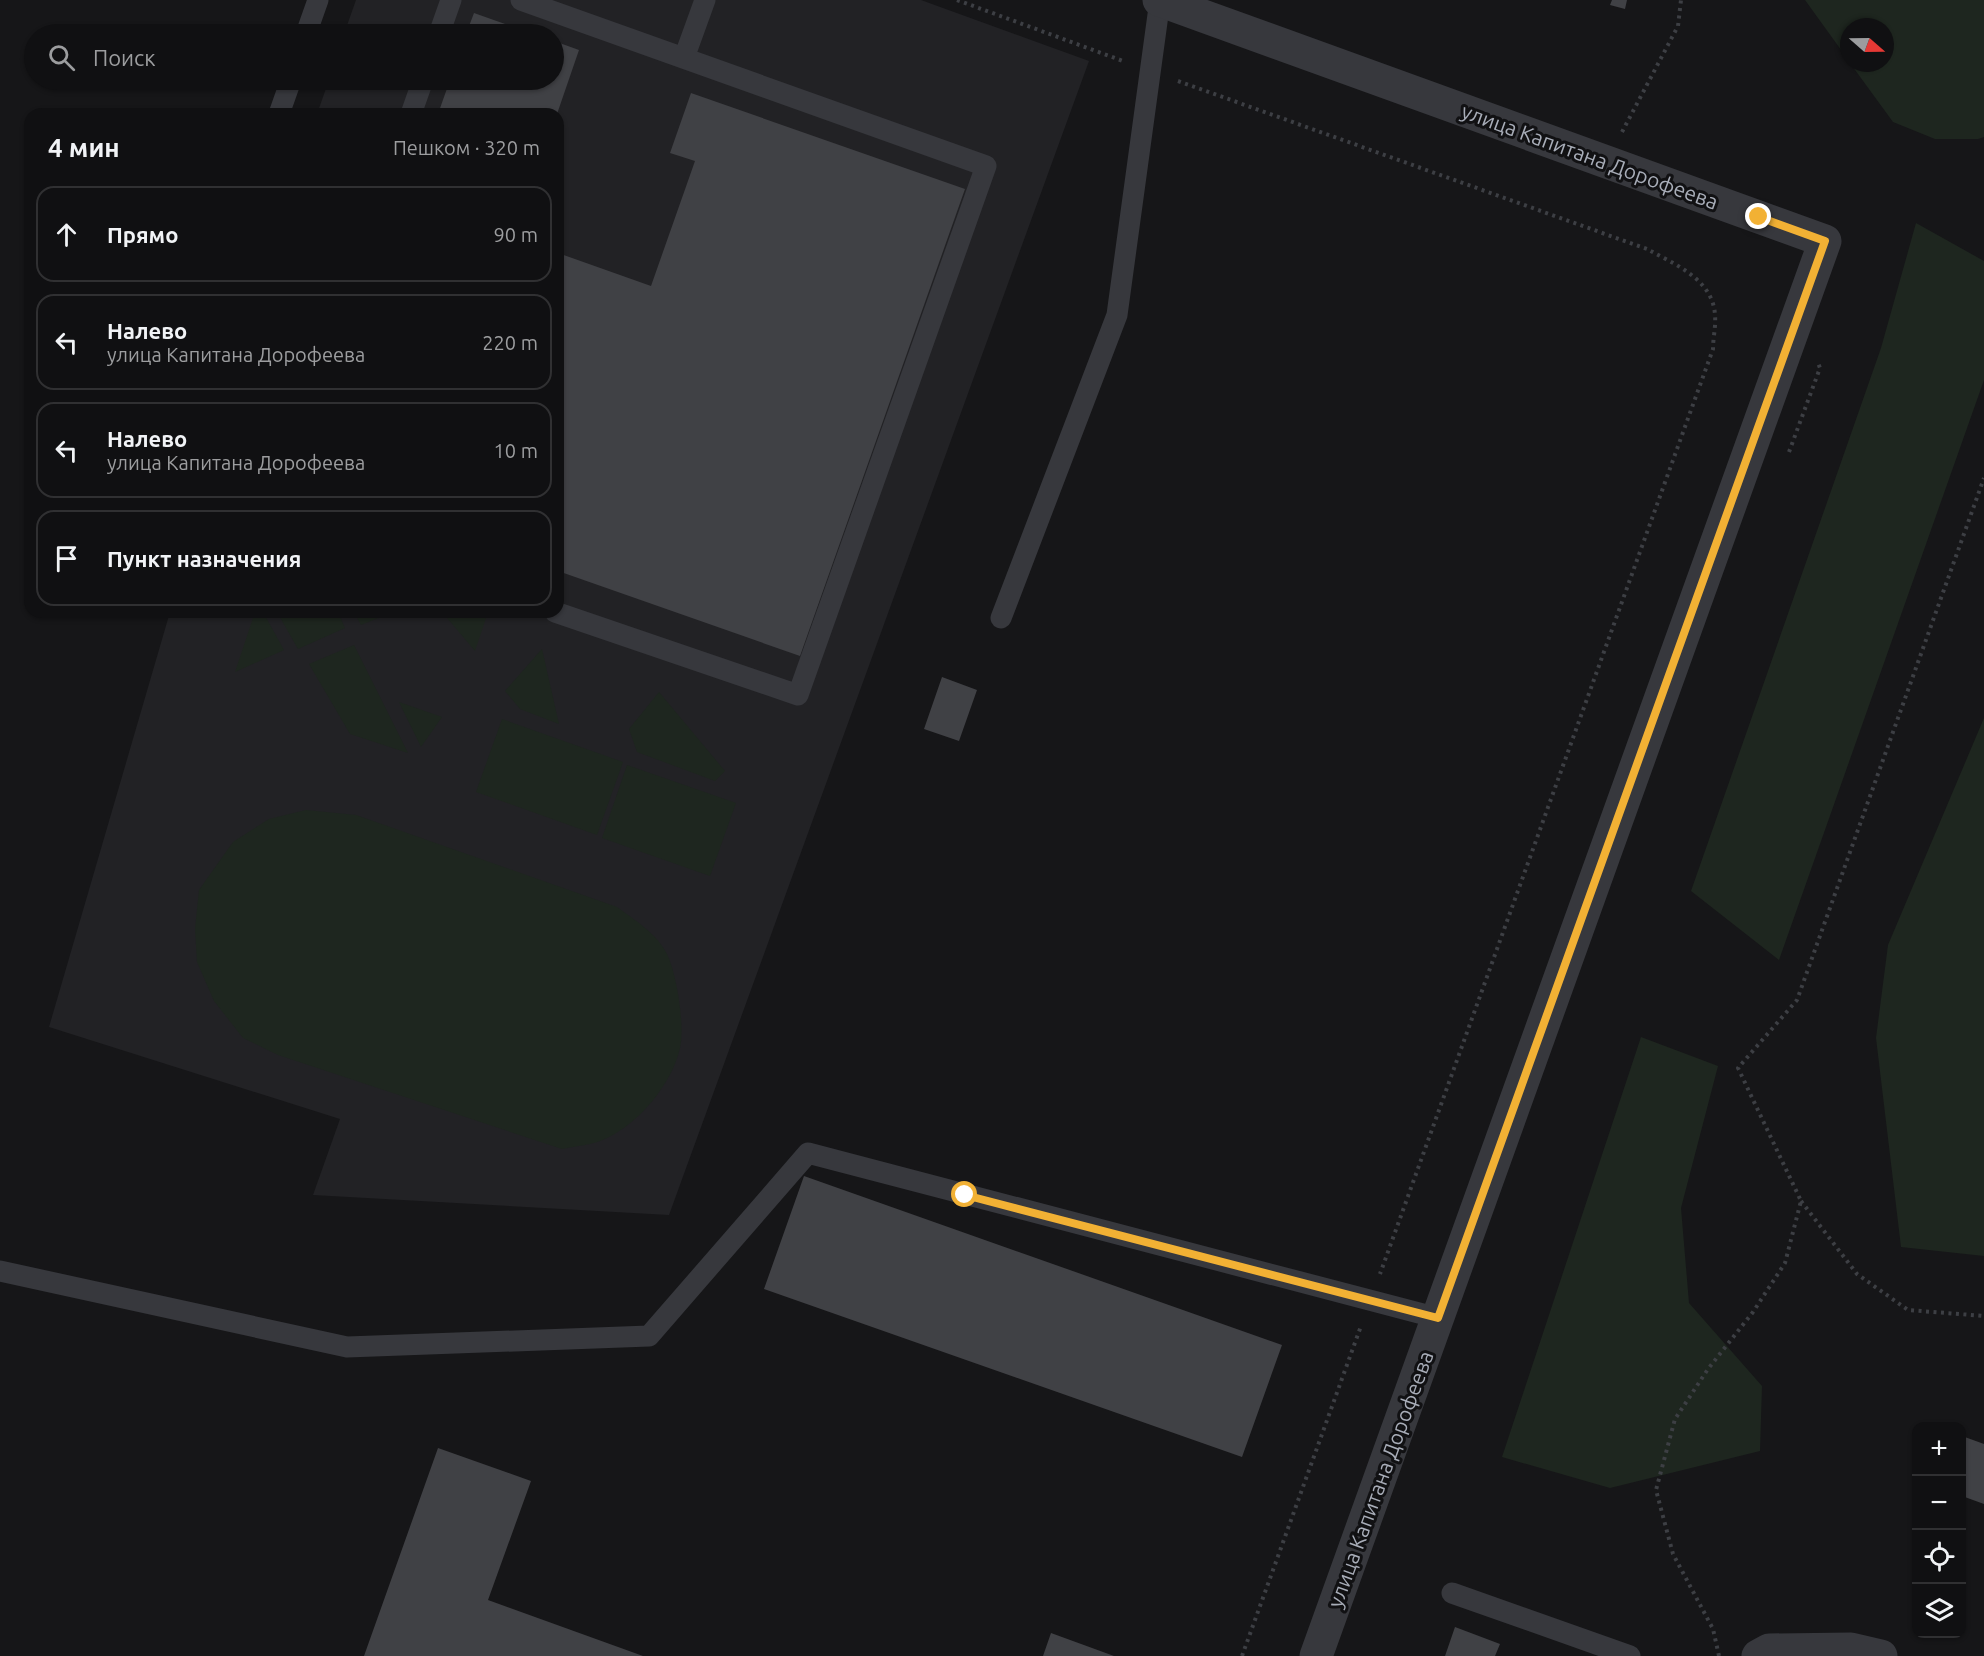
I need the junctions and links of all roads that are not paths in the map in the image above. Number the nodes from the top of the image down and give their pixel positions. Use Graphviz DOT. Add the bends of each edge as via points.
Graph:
graph roads {
  1 [pos="318,0"];
  2 [pos="451,0"];
  3 [pos="521,0"];
  4 [pos="705,0"];
  5 [pos="1159,0"];
  6 [pos="310,24"];
  7 [pos="443,24"];
  8 [pos="684,58"];
  9 [pos="287,90"];
  10 [pos="419,90"];
  11 [pos="281,108"];
  12 [pos="413,108"];
  13 [pos="564,615"];
  14 [pos="1001,618"];
  15 [pos="0,1271"];
  16 [pos="1438,1318"];
  17 [pos="1452,1593"];
  18 [pos="1316,1656"];
  19 [pos="1630,1656"];
  20 [pos="1758,1656"];
  21 [pos="1881,1656"];
  1 -- 6 [label="lane"];
  2 -- 7 [label="lane"];
  3 -- 8 [label="lane"];
  4 -- 8 [label="lane"];
  5 -- 14 [label="lane" via="1117,315"];
  5 -- 16 [label="street, улица Капитана Дорофеева" via="1825,241"];
  8 -- 13 [label="lane" via="986,166 798,695"];
  9 -- 11 [label="lane"];
  10 -- 12 [label="lane"];
  15 -- 16 [label="lane" via="347,1347 649,1336 808,1153"];
  16 -- 18 [label="street, улица Капитана Дорофеева"];
  17 -- 19 [label="lane"];
  20 -- 21 [label="street" via="1769,1650 1851,1649"];
}
